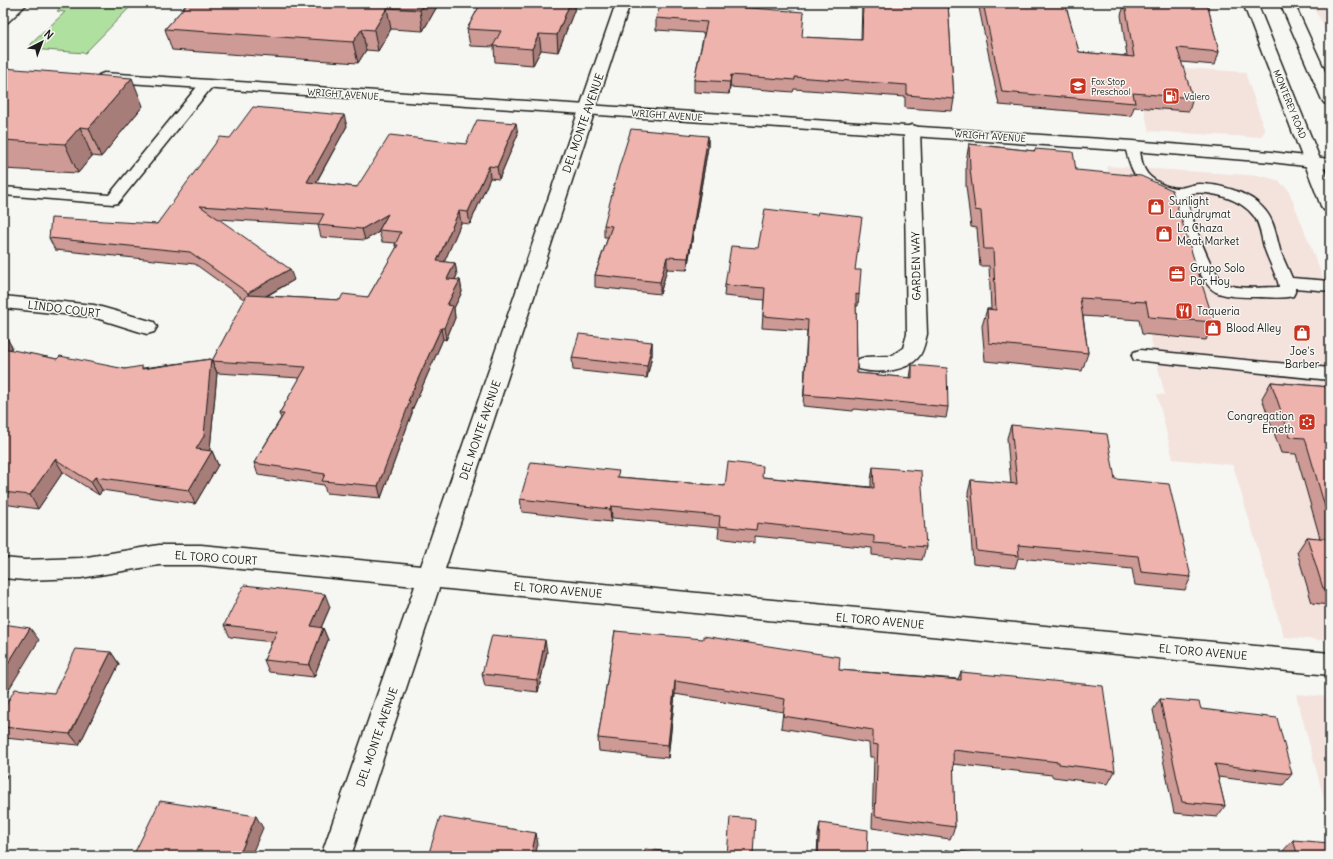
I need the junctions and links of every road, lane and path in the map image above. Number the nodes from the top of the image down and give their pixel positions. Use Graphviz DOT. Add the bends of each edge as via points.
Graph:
graph roads {
  1 [pos="21,3"];
  2 [pos="623,3"];
  3 [pos="1250,3"];
  4 [pos="1286,3"];
  5 [pos="3,18"];
  6 [pos="87,76"];
  7 [pos="206,85"];
  8 [pos="1330,100"];
  9 [pos="588,110"];
  10 [pos="912,130"];
  11 [pos="1132,146"];
  12 [pos="1313,162"];
  13 [pos="1330,164"];
  14 [pos="3,191"];
  15 [pos="1176,192"];
  16 [pos="1330,206"];
  17 [pos="1286,282"];
  18 [pos="1330,286"];
  19 [pos="3,302"];
  20 [pos="147,327"];
  21 [pos="1140,356"];
  22 [pos="866,364"];
  23 [pos="1330,374"];
  24 [pos="3,568"];
  25 [pos="430,578"];
  26 [pos="1330,664"];
  27 [pos="336,856"];
  1 -- 5 [label="street"];
  2 -- 9 [label="street, DEL MONTE AVENUE"];
  3 -- 12 [label="street, MONTEREY ROAD"];
  4 -- 8 [label="street"];
  6 -- 7 [label="street, WRIGHT AVENUE"];
  7 -- 9 [label="street, WRIGHT AVENUE"];
  7 -- 14 [label="lane" via="113,200"];
  9 -- 10 [label="street, WRIGHT AVENUE"];
  9 -- 25 [label="street, DEL MONTE AVENUE"];
  10 -- 11 [label="street, WRIGHT AVENUE"];
  10 -- 22 [label="street, GARDEN WAY" via="917,334 912,352 894,363"];
  11 -- 12 [label="street, WRIGHT AVENUE"];
  11 -- 15 [label="lane" via="1139,172 1163,189"];
  12 -- 13 [label="street, WRIGHT AVENUE"];
  12 -- 16 [label="street, MONTEREY ROAD"];
  15 -- 17 [label="lane" via="1183,193 1191,189 1232,194 1258,210 1264,219"];
  15 -- 17 [label="lane" via="1197,250 1214,284 1229,290 1287,292"];
  17 -- 18 [label="lane"];
  19 -- 20 [label="street, LINDO COURT" via="94,311"];
  21 -- 23 [label="lane"];
  24 -- 25 [label="street, EL TORO COURT" via="81,568 159,555 201,555"];
  25 -- 26 [label="street, EL TORO AVENUE"];
  25 -- 27 [label="street, DEL MONTE AVENUE"];
}
